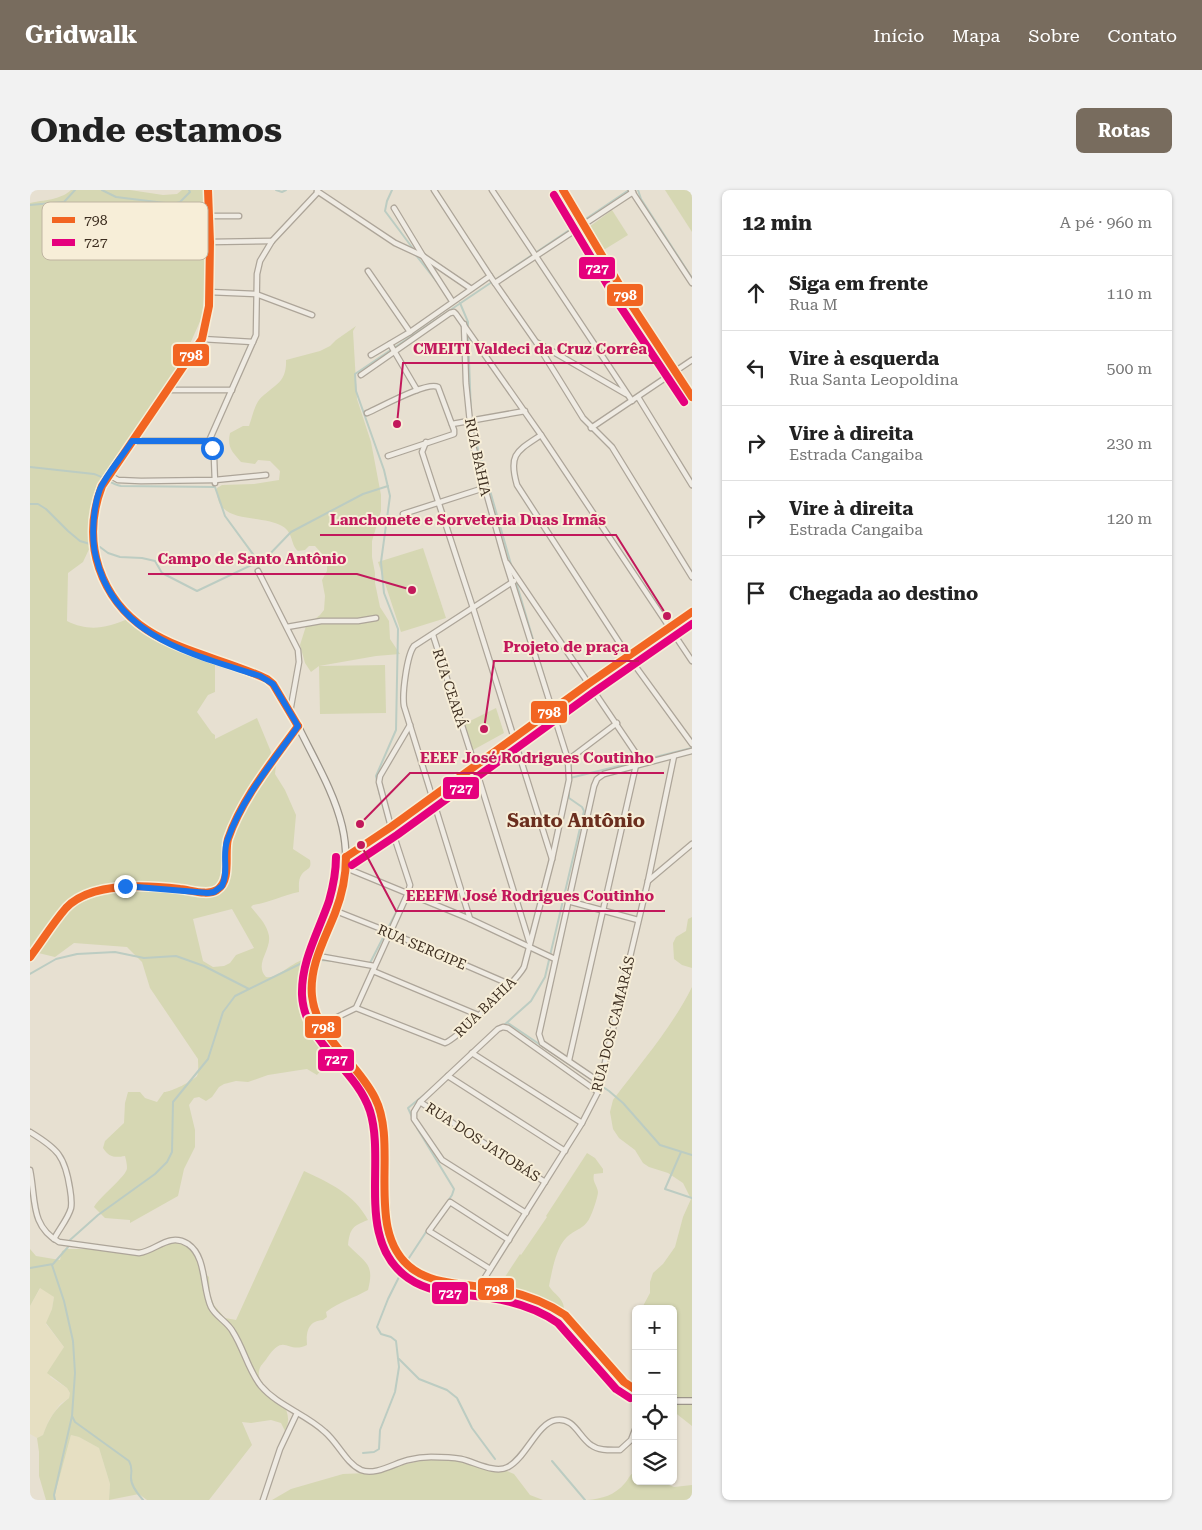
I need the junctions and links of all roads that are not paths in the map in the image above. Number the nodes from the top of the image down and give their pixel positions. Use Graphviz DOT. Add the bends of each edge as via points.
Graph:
graph roads {
  1 [pos="208,190"];
  2 [pos="434,190"];
  3 [pos="492,190"];
  4 [pos="563,190"];
  5 [pos="317,191"];
  6 [pos="632,191"];
  7 [pos="394,208"];
  8 [pos="208,216"];
  9 [pos="239,216"];
  10 [pos="583,225"];
  11 [pos="272,241"];
  12 [pos="210,242"];
  13 [pos="421,255"];
  14 [pos="536,256"];
  15 [pos="368,271"];
  16 [pos="490,276"];
  17 [pos="495,283"];
  18 [pos="692,283"];
  19 [pos="470,288"];
  20 [pos="209,292"];
  21 [pos="256,294"];
  22 [pos="452,301"];
  23 [pos="312,315"];
  24 [pos="464,325"];
  25 [pos="410,332"];
  26 [pos="202,339"];
  27 [pos="253,342"];
  28 [pos="536,342"];
  29 [pos="390,344"];
  30 [pos="394,351"];
  31 [pos="371,354"];
  32 [pos="692,360"];
  33 [pos="675,372"];
  34 [pos="361,375"];
  35 [pos="169,390"];
  36 [pos="232,390"];
  37 [pos="418,390"];
  38 [pos="628,394"];
  39 [pos="638,398"];
  40 [pos="692,398"];
  41 [pos="632,401"];
  42 [pos="525,411"];
  43 [pos="368,413"];
  44 [pos="469,421"];
  45 [pos="452,424"];
  46 [pos="591,428"];
  47 [pos="541,435"];
  48 [pos="132,441"];
  49 [pos="209,441"];
  50 [pos="426,442"];
  51 [pos="388,456"];
  52 [pos="109,475"];
  53 [pos="266,475"];
  54 [pos="215,481"];
  55 [pos="692,485"];
  56 [pos="484,488"];
  57 [pos="438,502"];
  58 [pos="403,514"];
  59 [pos="505,560"];
  60 [pos="258,571"];
  61 [pos="692,577"];
  62 [pos="519,579"];
  63 [pos="512,582"];
  64 [pos="473,608"];
  65 [pos="692,612"];
  66 [pos="376,618"];
  67 [pos="287,627"];
  68 [pos="670,628"];
  69 [pos="433,635"];
  70 [pos="628,656"];
  71 [pos="692,662"];
  72 [pos="588,684"];
  73 [pos="552,710"];
  74 [pos="290,712"];
  75 [pos="617,723"];
  76 [pos="410,724"];
  77 [pos="298,726"];
  78 [pos="514,738"];
  79 [pos="692,744"];
  80 [pos="692,751"];
  81 [pos="674,756"];
  82 [pos="568,760"];
  83 [pos="636,765"];
  84 [pos="475,766"];
  85 [pos="432,797"];
  86 [pos="391,827"];
  87 [pos="692,843"];
  88 [pos="346,857"];
  89 [pos="552,860"];
  90 [pos="346,868"];
  91 [pos="648,881"];
  92 [pos="408,893"];
  93 [pos="568,901"];
  94 [pos="336,911"];
  95 [pos="603,911"];
  96 [pos="470,919"];
  97 [pos="638,920"];
  98 [pos="389,932"];
  99 [pos="529,944"];
  100 [pos="318,956"];
  101 [pos="30,957"];
  102 [pos="555,958"];
  103 [pos="373,968"];
  104 [pos="509,984"];
  105 [pos="356,1008"];
  106 [pos="478,1015"];
  107 [pos="321,1024"];
  108 [pos="472,1053"];
  109 [pos="569,1060"];
  110 [pos="448,1076"];
  111 [pos="601,1083"];
  112 [pos="598,1092"];
  113 [pos="420,1102"];
  114 [pos="582,1123"];
  115 [pos="30,1132"];
  116 [pos="565,1151"];
  117 [pos="30,1170"];
  118 [pos="545,1182"];
  119 [pos="526,1213"];
  120 [pos="54,1239"];
  121 [pos="509,1240"];
  122 [pos="490,1269"];
  123 [pos="479,1287"];
  124 [pos="632,1387"];
  125 [pos="677,1401"];
  126 [pos="692,1401"];
  127 [pos="297,1413"];
  128 [pos="632,1437"];
  129 [pos="263,1500"];
  1 -- 8 [label="street"];
  2 -- 16 [label="street"];
  3 -- 14 [label="street"];
  4 -- 10 [label="street"];
  5 -- 11 [label="street"];
  5 -- 13 [label="street" via="396,243"];
  6 -- 10 [label="street"];
  6 -- 18 [label="street"];
  7 -- 13 [label="street"];
  8 -- 9 [label="street"];
  8 -- 12 [label="street"];
  10 -- 14 [label="street"];
  10 -- 33 [label="street"];
  11 -- 12 [label="street"];
  11 -- 21 [label="street" via="258,266"];
  12 -- 20 [label="street"];
  13 -- 19 [label="street"];
  13 -- 22 [label="street"];
  14 -- 17 [label="street"];
  14 -- 38 [label="street"];
  15 -- 25 [label="street"];
  16 -- 17 [label="street"];
  16 -- 19 [label="street"];
  17 -- 28 [label="street"];
  19 -- 22 [label="street"];
  20 -- 21 [label="street"];
  20 -- 26 [label="street"];
  21 -- 23 [label="street"];
  21 -- 27 [label="street" via="257,331"];
  22 -- 25 [label="street"];
  24 -- 30 [label="street" via="452,312"];
  24 -- 42 [label="street"];
  24 -- 44 [label="street, RUA BAHIA"];
  25 -- 29 [label="street"];
  26 -- 27 [label="street"];
  26 -- 35 [label="street"];
  27 -- 36 [label="street"];
  28 -- 38 [label="street"];
  28 -- 46 [label="street"];
  29 -- 30 [label="street"];
  29 -- 31 [label="street"];
  30 -- 34 [label="street"];
  30 -- 37 [label="street"];
  32 -- 33 [label="street"];
  33 -- 39 [label="street"];
  33 -- 40 [label="street"];
  35 -- 36 [label="street"];
  35 -- 48 [label="street"];
  36 -- 49 [label="street"];
  37 -- 43 [label="street"];
  37 -- 45 [label="street" via="437,386"];
  38 -- 41 [label="street"];
  39 -- 41 [label="street"];
  39 -- 55 [label="street"];
  41 -- 46 [label="street"];
  42 -- 44 [label="street"];
  42 -- 47 [label="street"];
  44 -- 45 [label="street"];
  44 -- 56 [label="street, RUA BAHIA"];
  45 -- 50 [label="street" via="453,436"];
  46 -- 61 [label="street" via="612,448"];
  47 -- 68 [label="street"];
  47 -- 70 [label="street" via="516,455 513,464 517,485"];
  48 -- 49 [label="street"];
  48 -- 52 [label="street"];
  49 -- 54 [label="street" via="214,457"];
  50 -- 51 [label="street"];
  50 -- 57 [label="street" via="422,452"];
  52 -- 54 [label="street" via="118,480"];
  52 -- 74 [label="street" via="97,499 93,539 98,566 115,602 133,621 161,640 267,679"];
  53 -- 54 [label="street"];
  56 -- 57 [label="street"];
  56 -- 59 [label="street, RUA BAHIA"];
  57 -- 58 [label="street"];
  57 -- 64 [label="street"];
  59 -- 62 [label="street"];
  59 -- 63 [label="street, RUA BAHIA"];
  60 -- 67 [label="street"];
  62 -- 63 [label="street"];
  62 -- 72 [label="street"];
  63 -- 64 [label="street"];
  63 -- 73 [label="street, RUA BAHIA"];
  64 -- 69 [label="street"];
  64 -- 78 [label="street"];
  65 -- 68 [label="street"];
  66 -- 67 [label="street" via="321,621"];
  67 -- 74 [label="street" via="299,656"];
  68 -- 70 [label="street"];
  68 -- 71 [label="street"];
  69 -- 76 [label="street" via="412,650 403,698"];
  69 -- 84 [label="street, RUA CEARÁ"];
  70 -- 72 [label="street"];
  70 -- 79 [label="street"];
  72 -- 73 [label="street"];
  72 -- 75 [label="street"];
  73 -- 78 [label="street"];
  73 -- 82 [label="street, RUA BAHIA"];
  74 -- 77 [label="street"];
  75 -- 82 [label="street"];
  75 -- 83 [label="street" via="636,751"];
  76 -- 85 [label="street"];
  76 -- 86 [label="street" via="379,778"];
  77 -- 88 [label="street" via="340,813"];
  77 -- 101 [label="street" via="243,807 226,846 225,881 219,890 208,893 125,886 85,895 67,907"];
  78 -- 84 [label="street"];
  78 -- 89 [label="street"];
  80 -- 81 [label="street"];
  81 -- 83 [label="street"];
  81 -- 91 [label="street, RUA DOS CAMARÁS"];
  82 -- 89 [label="street, RUA BAHIA" via="569,780"];
  83 -- 93 [label="street" via="604,774 595,782"];
  83 -- 95 [label="street"];
  84 -- 85 [label="street"];
  84 -- 99 [label="street, RUA CEARÁ"];
  85 -- 86 [label="street"];
  85 -- 96 [label="street"];
  86 -- 88 [label="street"];
  86 -- 92 [label="street" via="410,885"];
  87 -- 91 [label="street"];
  88 -- 90 [label="street"];
  89 -- 99 [label="street, RUA BAHIA"];
  90 -- 92 [label="street"];
  90 -- 94 [label="street"];
  91 -- 97 [label="street, RUA DOS CAMARÁS"];
  92 -- 96 [label="street"];
  92 -- 98 [label="street"];
  93 -- 95 [label="street"];
  93 -- 102 [label="street"];
  94 -- 98 [label="street, RUA SERGIPE"];
  94 -- 100 [label="street"];
  95 -- 97 [label="street"];
  95 -- 109 [label="street"];
  96 -- 99 [label="street"];
  97 -- 111 [label="street, RUA DOS CAMARÁS"];
  98 -- 103 [label="street"];
  98 -- 104 [label="street, RUA SERGIPE"];
  99 -- 102 [label="street"];
  99 -- 104 [label="street, RUA BAHIA" via="522,971"];
  100 -- 103 [label="street"];
  100 -- 107 [label="street" via="312,989 314,1008"];
  102 -- 109 [label="street" via="539,1037 542,1043"];
  103 -- 105 [label="street"];
  103 -- 106 [label="street"];
  104 -- 106 [label="street, RUA BAHIA"];
  105 -- 106 [label="street, RUA BAHIA" via="445,1043"];
  105 -- 107 [label="street"];
  107 -- 123 [label="street" via="361,1076 379,1108 383,1126 386,1217 394,1248 411,1268 431,1279"];
  108 -- 110 [label="street"];
  108 -- 112 [label="street" via="498,1029 505,1027"];
  108 -- 114 [label="street"];
  109 -- 111 [label="street"];
  110 -- 113 [label="street"];
  110 -- 116 [label="street"];
  111 -- 112 [label="street, RUA DOS CAMARÁS"];
  112 -- 114 [label="street, RUA DOS CAMARÁS"];
  113 -- 118 [label="street, RUA DOS JATOBÁS"];
  113 -- 119 [label="street" via="414,1119 442,1160"];
  114 -- 116 [label="street, RUA DOS CAMARÁS"];
  115 -- 120 [label="street" via="57,1151 64,1164 71,1209"];
  116 -- 118 [label="street, RUA DOS CAMARÁS"];
  117 -- 120 [label="street" via="37,1219 43,1230"];
  118 -- 119 [label="street, RUA DOS CAMARÁS"];
  119 -- 121 [label="street, RUA DOS CAMARÁS"];
  120 -- 127 [label="street" via="130,1252 150,1251 170,1240 190,1245 201,1264 212,1308 234,1332 256,1380 271,1396"];
  121 -- 122 [label="street, RUA DOS CAMARÁS"];
  121 -- 122 [label="street" via="450,1202 429,1231"];
  122 -- 123 [label="street, RUA DOS CAMARÁS"];
  123 -- 124 [label="street" via="535,1298 555,1308"];
  125 -- 126 [label="street"];
  127 -- 128 [label="street" via="325,1432 352,1463 366,1471 429,1457 461,1459 504,1469 514,1464 545,1426 559,1420 572,1424 598,1449 620,1450"];
  127 -- 129 [label="street" via="280,1449"];
}
